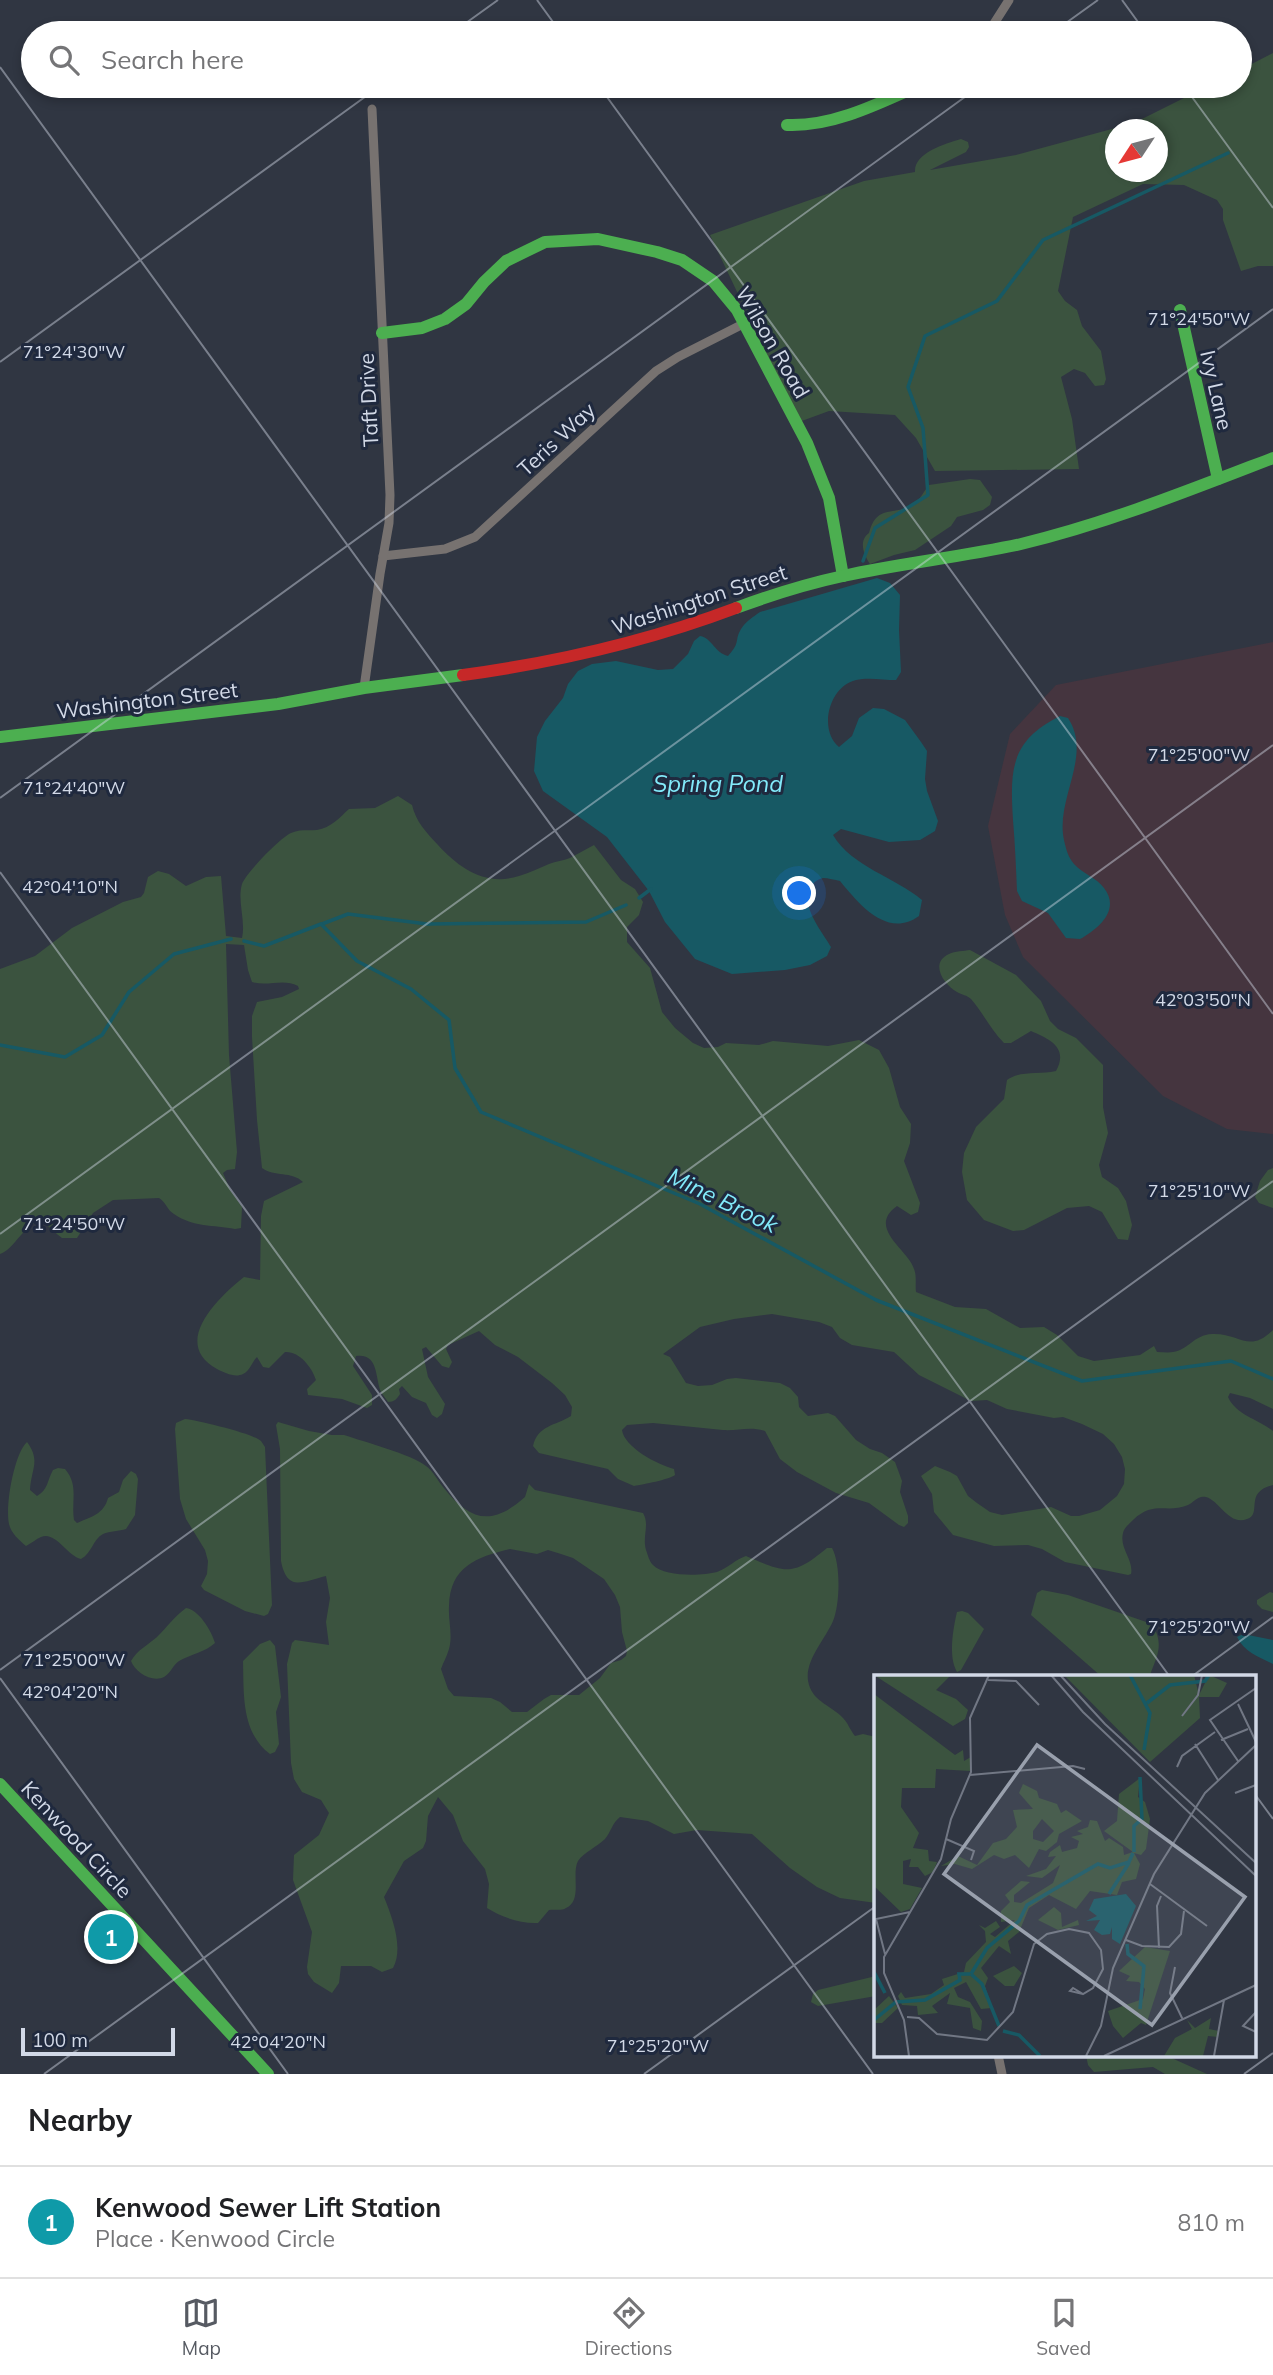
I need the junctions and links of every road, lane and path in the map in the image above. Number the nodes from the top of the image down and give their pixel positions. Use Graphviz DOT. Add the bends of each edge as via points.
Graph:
graph roads {
  1 [pos="1009,0"];
  2 [pos="996,21"];
  3 [pos="887,98"];
  4 [pos="372,109"];
  5 [pos="788,125"];
  6 [pos="1180,310"];
  7 [pos="745,323"];
  8 [pos="383,333"];
  9 [pos="1273,458"];
  10 [pos="1218,480"];
  11 [pos="383,556"];
  12 [pos="843,576"];
  13 [pos="364,688"];
  14 [pos="0,737"];
  15 [pos="0,1784"];
  16 [pos="998,2056"];
  17 [pos="268,2074"];
  18 [pos="1002,2074"];
  1 -- 2 [label="street"];
  3 -- 5 [label="street" via="827,121 799,128"];
  4 -- 8 [label="street, Taft Drive"];
  6 -- 10 [label="street, Ivy Lane"];
  7 -- 8 [label="street, Wilson Road" via="713,281 682,261 584,238 545,242 520,253 494,272 456,313 430,326"];
  7 -- 11 [label="street, Teris Way" via="656,371 475,537 445,549"];
  7 -- 12 [label="street, Wilson Road" via="819,470 833,513"];
  8 -- 11 [label="street, Taft Drive" via="390,495"];
  9 -- 10 [label="street, Washington Street"];
  10 -- 12 [label="street, Washington Street" via="1132,512 1020,544"];
  11 -- 13 [label="street, Taft Drive"];
  12 -- 13 [label="street, Washington Street" via="782,590 618,647 500,670"];
  13 -- 14 [label="street, Washington Street" via="278,704"];
  15 -- 17 [label="street, Kenwood Circle"];
  16 -- 18 [label="street"];
}
